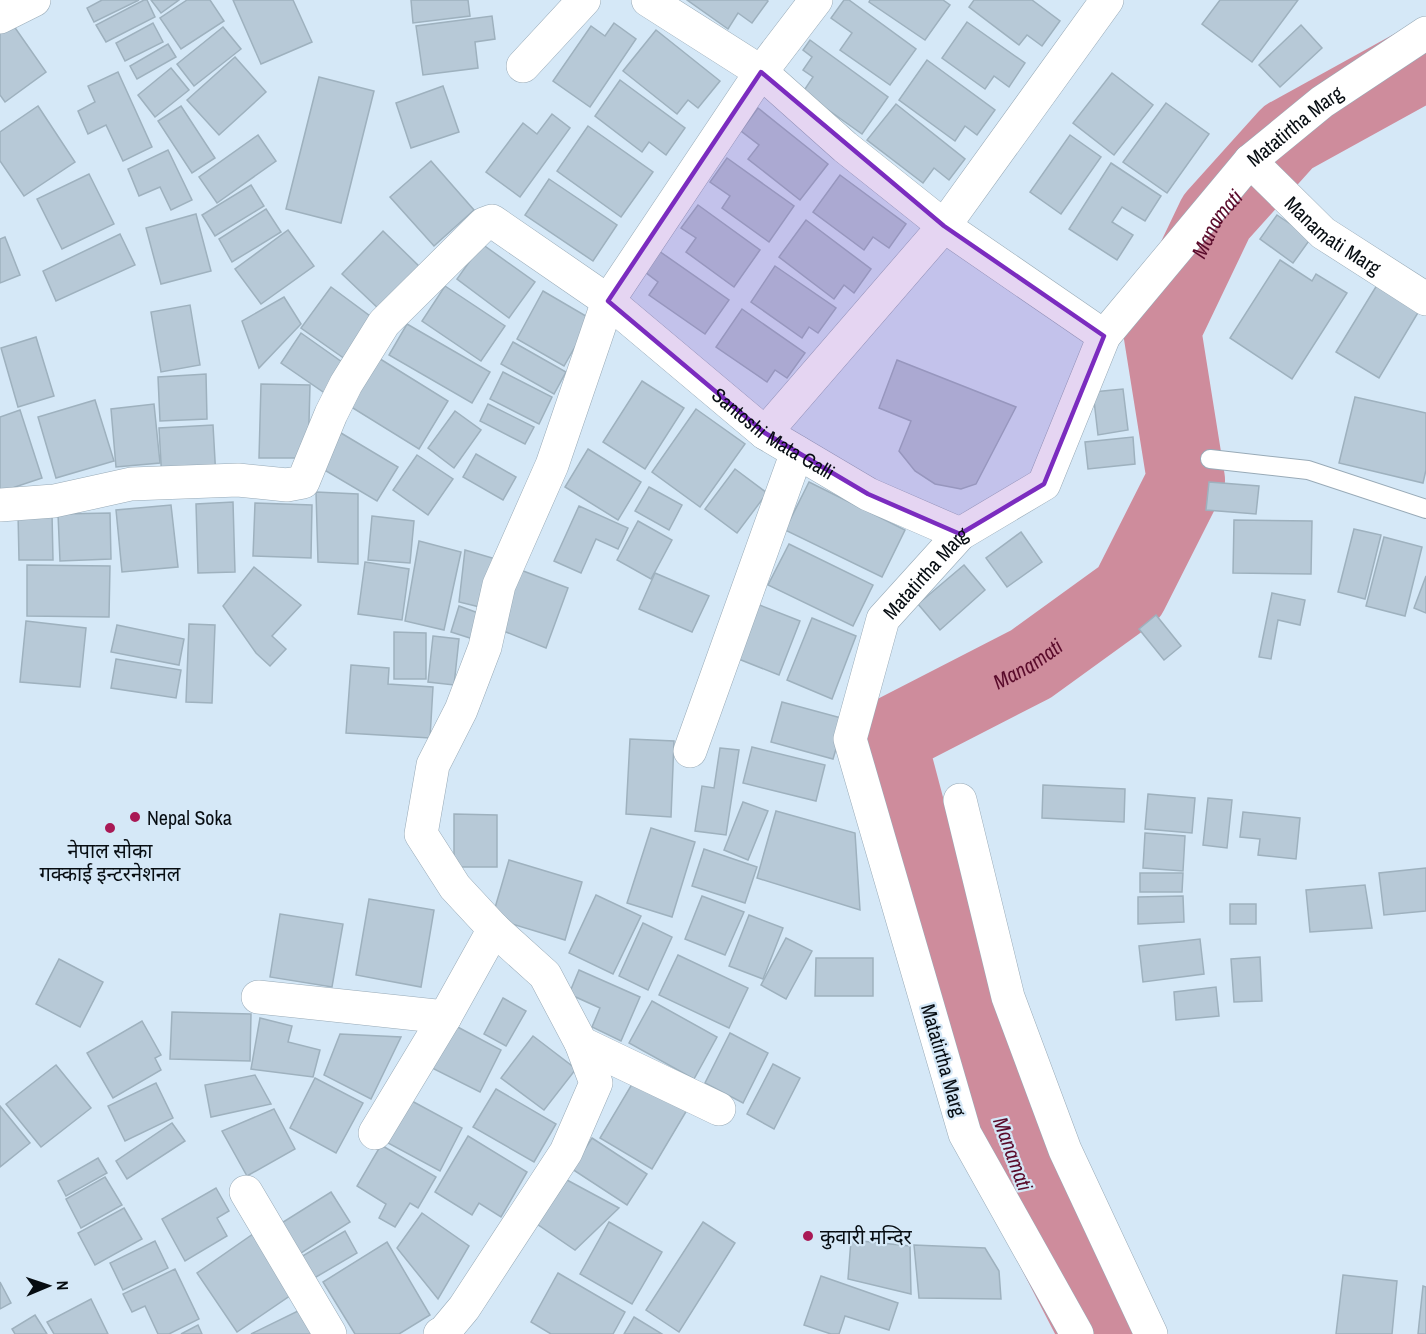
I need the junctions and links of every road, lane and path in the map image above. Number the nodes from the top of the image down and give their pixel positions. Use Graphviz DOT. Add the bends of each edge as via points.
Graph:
graph roads {
  1 [pos="34,0"];
  2 [pos="584,0"];
  3 [pos="648,0"];
  4 [pos="816,0"];
  5 [pos="1107,0"];
  6 [pos="0,17"];
  7 [pos="1426,33"];
  8 [pos="523,66"];
  9 [pos="761,72"];
  10 [pos="1250,161"];
  11 [pos="944,226"];
  12 [pos="1426,299"];
  13 [pos="608,301"];
  14 [pos="1104,336"];
  15 [pos="765,434"];
  16 [pos="797,452"];
  17 [pos="1210,459"];
  18 [pos="0,505"];
  19 [pos="1426,509"];
  20 [pos="960,534"];
  21 [pos="690,751"];
  22 [pos="960,800"];
  23 [pos="494,929"];
  24 [pos="258,997"];
  25 [pos="445,1017"];
  26 [pos="581,1043"];
  27 [pos="719,1109"];
  28 [pos="375,1133"];
  29 [pos="246,1192"];
  30 [pos="330,1334"];
  31 [pos="440,1334"];
  32 [pos="1077,1334"];
  33 [pos="1151,1334"];
  1 -- 6 [label="street"];
  2 -- 8 [label="street"];
  3 -- 9 [label="street"];
  4 -- 9 [label="street"];
  5 -- 11 [label="street"];
  7 -- 10 [label="street, Matatirtha Marg" via="1322,102"];
  9 -- 11 [label="street" via="845,147"];
  9 -- 13 [label="street"];
  10 -- 12 [label="street, Manamati Marg" via="1323,233"];
  10 -- 14 [label="street, Matatirtha Marg"];
  11 -- 14 [label="street"];
  11 -- 15 [label="street"];
  13 -- 15 [label="street, Santoshi Mata Galli"];
  13 -- 18 [label="street, Santoshi Mata Galli" via="492,221 484,224 384,323 346,384 303,482 131,484 54,501"];
  13 -- 23 [label="street" via="552,465 499,585 485,647 461,710 433,765 422,834 454,887"];
  14 -- 20 [label="street, Matatirtha Marg" via="1044,484"];
  15 -- 16 [label="street, Santoshi Mata Galli"];
  16 -- 20 [label="street, Santoshi Mata Galli" via="867,494"];
  16 -- 21 [label="street"];
  17 -- 19 [label="lane" via="1308,470"];
  20 -- 32 [label="street, Matatirtha Marg" via="883,619 850,739 965,1134"];
  22 -- 33 [label="street" via="1008,997 1065,1150"];
  23 -- 25 [label="street"];
  23 -- 26 [label="street" via="545,975"];
  24 -- 25 [label="street"];
  25 -- 28 [label="street"];
  26 -- 27 [label="street"];
  26 -- 31 [label="street" via="596,1083 566,1152 464,1308"];
  29 -- 30 [label="street"];
}
